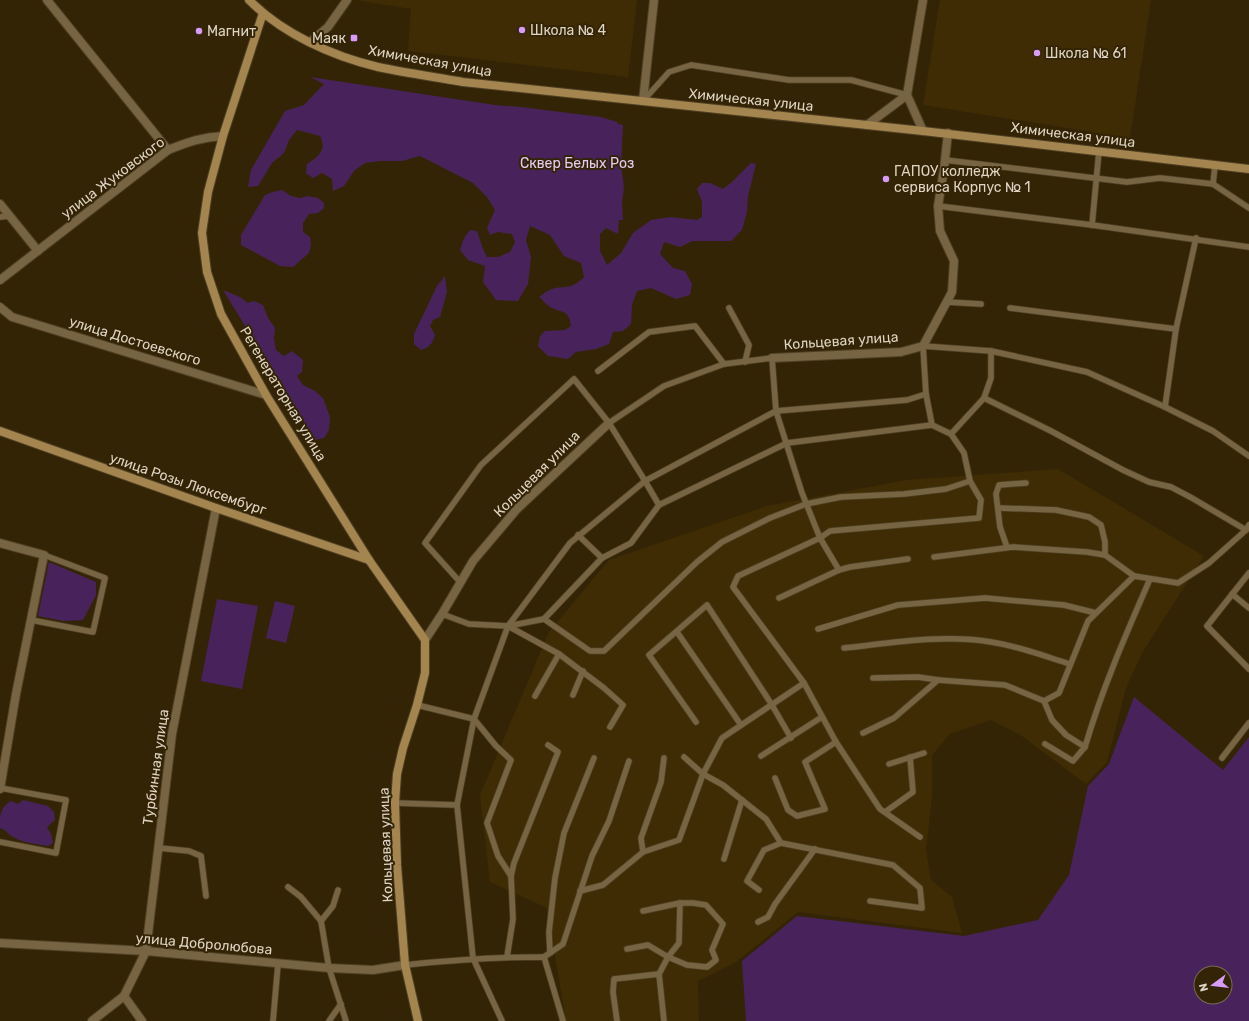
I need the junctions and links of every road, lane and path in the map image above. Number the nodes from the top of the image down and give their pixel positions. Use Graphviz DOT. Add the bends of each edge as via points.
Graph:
graph roads {
  1 [pos="47,0"];
  2 [pos="249,0"];
  3 [pos="347,0"];
  4 [pos="654,0"];
  5 [pos="923,0"];
  6 [pos="263,14"];
  7 [pos="310,42"];
  8 [pos="907,95"];
  9 [pos="643,101"];
  10 [pos="867,125"];
  11 [pos="923,130"];
  12 [pos="948,133"];
  13 [pos="223,136"];
  14 [pos="168,150"];
  15 [pos="1100,151"];
  16 [pos="945,160"];
  17 [pos="1215,165"];
  18 [pos="1249,169"];
  19 [pos="1097,178"];
  20 [pos="1213,184"];
  21 [pos="0,204"];
  22 [pos="938,206"];
  23 [pos="1249,208"];
  24 [pos="10,216"];
  25 [pos="0,217"];
  26 [pos="1092,225"];
  27 [pos="1196,238"];
  28 [pos="1249,247"];
  29 [pos="38,251"];
  30 [pos="0,280"];
  31 [pos="946,302"];
  32 [pos="982,304"];
  33 [pos="0,307"];
  34 [pos="729,308"];
  35 [pos="1010,308"];
  36 [pos="1176,329"];
  37 [pos="923,346"];
  38 [pos="991,351"];
  39 [pos="772,358"];
  40 [pos="745,362"];
  41 [pos="724,364"];
  42 [pos="598,371"];
  43 [pos="926,394"];
  44 [pos="266,395"];
  45 [pos="984,398"];
  46 [pos="1165,407"];
  47 [pos="776,411"];
  48 [pos="609,423"];
  49 [pos="932,425"];
  50 [pos="0,431"];
  51 [pos="951,434"];
  52 [pos="787,443"];
  53 [pos="1249,456"];
  54 [pos="645,481"];
  55 [pos="970,481"];
  56 [pos="1026,483"];
  57 [pos="806,504"];
  58 [pos="659,505"];
  59 [pos="216,508"];
  60 [pos="999,508"];
  61 [pos="1247,527"];
  62 [pos="578,535"];
  63 [pos="820,538"];
  64 [pos="0,543"];
  65 [pos="1007,548"];
  66 [pos="44,555"];
  67 [pos="1105,555"];
  68 [pos="934,557"];
  69 [pos="602,558"];
  70 [pos="908,559"];
  71 [pos="369,560"];
  72 [pos="839,570"];
  73 [pos="1249,573"];
  74 [pos="1134,576"];
  75 [pos="1150,579"];
  76 [pos="460,582"];
  77 [pos="1232,594"];
  78 [pos="779,598"];
  79 [pos="1249,608"];
  80 [pos="1096,613"];
  81 [pos="442,614"];
  82 [pos="544,619"];
  83 [pos="31,620"];
  84 [pos="508,626"];
  85 [pos="818,629"];
  86 [pos="677,632"];
  87 [pos="425,640"];
  88 [pos="844,648"];
  89 [pos="559,654"];
  90 [pos="1070,664"];
  91 [pos="1249,669"];
  92 [pos="583,671"];
  93 [pos="874,678"];
  94 [pos="938,680"];
  95 [pos="804,683"];
  96 [pos="573,695"];
  97 [pos="535,696"];
  98 [pos="1044,701"];
  99 [pos="417,705"];
  100 [pos="772,705"];
  101 [pos="822,717"];
  102 [pos="474,718"];
  103 [pos="696,722"];
  104 [pos="1249,723"];
  105 [pos="741,725"];
  106 [pos="610,727"];
  107 [pos="863,733"];
  108 [pos="791,738"];
  109 [pos="836,742"];
  110 [pos="548,744"];
  111 [pos="1045,744"];
  112 [pos="1085,747"];
  113 [pos="924,753"];
  114 [pos="760,756"];
  115 [pos="684,757"];
  116 [pos="910,757"];
  117 [pos="594,758"];
  118 [pos="664,758"];
  119 [pos="1222,758"];
  120 [pos="629,761"];
  121 [pos="889,764"];
  122 [pos="703,774"];
  123 [pos="775,778"];
  124 [pos="0,789"];
  125 [pos="742,800"];
  126 [pos="395,803"];
  127 [pos="457,805"];
  128 [pos="885,812"];
  129 [pos="920,837"];
  130 [pos="0,842"];
  131 [pos="781,843"];
  132 [pos="159,848"];
  133 [pos="815,850"];
  134 [pos="643,852"];
  135 [pos="724,859"];
  136 [pos="511,876"];
  137 [pos="288,887"];
  138 [pos="338,890"];
  139 [pos="759,890"];
  140 [pos="580,891"];
  141 [pos="206,896"];
  142 [pos="870,901"];
  143 [pos="680,903"];
  144 [pos="643,912"];
  145 [pos="321,921"];
  146 [pos="758,922"];
  147 [pos="0,943"];
  148 [pos="627,949"];
  149 [pos="146,951"];
  150 [pos="550,953"];
  151 [pos="507,957"];
  152 [pos="544,957"];
  153 [pos="668,957"];
  154 [pos="473,958"];
  155 [pos="278,964"];
  156 [pos="405,964"];
  157 [pos="329,968"];
  158 [pos="659,974"];
  159 [pos="124,996"];
  160 [pos="341,1004"];
  161 [pos="92,1021"];
  162 [pos="142,1021"];
  163 [pos="273,1021"];
  164 [pos="329,1021"];
  165 [pos="346,1021"];
  166 [pos="418,1021"];
  167 [pos="502,1021"];
  168 [pos="563,1021"];
  169 [pos="617,1021"];
  170 [pos="664,1021"];
  1 -- 14 [label="street"];
  2 -- 6 [label="street, Химическая улица"];
  3 -- 7 [label="street" via="328,27"];
  4 -- 9 [label="street"];
  5 -- 8 [label="street"];
  6 -- 7 [label="street, Химическая улица"];
  6 -- 13 [label="street"];
  7 -- 9 [label="street, Химическая улица" via="377,67 463,82"];
  8 -- 9 [label="lane" via="851,80 789,80 691,65 669,72"];
  8 -- 10 [label="street"];
  8 -- 11 [label="street"];
  9 -- 10 [label="street, Химическая улица"];
  10 -- 11 [label="street, Химическая улица"];
  11 -- 12 [label="street, Химическая улица"];
  12 -- 15 [label="street, Химическая улица"];
  12 -- 16 [label="street"];
  13 -- 14 [label="street, улица Жуковского" via="192,140"];
  13 -- 44 [label="street, Регенераторная улица" via="208,192 202,233 207,272 221,314"];
  14 -- 29 [label="street, улица Жуковского"];
  15 -- 17 [label="street, Химическая улица"];
  15 -- 19 [label="lane"];
  16 -- 19 [label="lane"];
  16 -- 22 [label="street"];
  17 -- 18 [label="street, Химическая улица"];
  17 -- 20 [label="lane"];
  19 -- 20 [label="lane" via="1127,182 1160,178"];
  19 -- 26 [label="lane"];
  20 -- 23 [label="lane"];
  21 -- 24 [label="street"];
  22 -- 26 [label="lane"];
  22 -- 31 [label="street" via="940,231 954,261 952,292"];
  24 -- 25 [label="lane"];
  24 -- 29 [label="street"];
  26 -- 27 [label="lane"];
  27 -- 28 [label="lane"];
  27 -- 36 [label="lane"];
  29 -- 30 [label="street, улица Жуковского"];
  31 -- 32 [label="lane"];
  31 -- 37 [label="street"];
  33 -- 44 [label="street, улица Достоевского" via="12,317"];
  34 -- 40 [label="lane" via="749,345"];
  35 -- 36 [label="lane"];
  36 -- 46 [label="lane"];
  37 -- 38 [label="lane"];
  37 -- 39 [label="street, Кольцевая улица" via="901,352"];
  37 -- 43 [label="lane"];
  38 -- 45 [label="lane" via="991,378"];
  38 -- 46 [label="lane" via="1087,372"];
  39 -- 40 [label="lane, Кольцевая улица"];
  39 -- 47 [label="lane"];
  40 -- 41 [label="lane, Кольцевая улица"];
  41 -- 42 [label="lane" via="695,326 649,332"];
  41 -- 48 [label="lane, Кольцевая улица" via="664,386"];
  43 -- 47 [label="lane" via="907,400"];
  43 -- 49 [label="lane"];
  44 -- 71 [label="street, Регенераторная улица"];
  45 -- 51 [label="lane"];
  45 -- 61 [label="lane" via="1123,470 1149,482 1178,490"];
  46 -- 53 [label="lane" via="1213,431"];
  47 -- 52 [label="lane"];
  47 -- 54 [label="lane"];
  48 -- 54 [label="lane"];
  48 -- 76 [label="street, Кольцевая улица" via="517,509 473,561"];
  48 -- 76 [label="lane" via="574,379 482,465 425,543"];
  49 -- 51 [label="lane"];
  49 -- 52 [label="lane"];
  50 -- 59 [label="street, улица Розы Люксембург"];
  51 -- 55 [label="lane" via="964,453"];
  52 -- 57 [label="lane"];
  52 -- 58 [label="lane"];
  54 -- 58 [label="lane"];
  54 -- 62 [label="lane"];
  55 -- 57 [label="lane" via="946,489 841,497"];
  55 -- 63 [label="lane" via="981,500 979,518 830,531"];
  56 -- 60 [label="lane" via="999,485 996,494"];
  57 -- 63 [label="lane"];
  57 -- 82 [label="lane" via="770,518 722,542 697,562 604,651 590,651"];
  58 -- 69 [label="lane" via="631,543"];
  59 -- 71 [label="street, улица Розы Люксембург"];
  59 -- 132 [label="street, Турбинная улица" via="172,734"];
  60 -- 65 [label="lane" via="1000,527"];
  60 -- 67 [label="lane" via="1056,510 1089,518 1101,525"];
  61 -- 75 [label="lane" via="1208,563 1178,583"];
  62 -- 69 [label="lane"];
  62 -- 84 [label="lane"];
  63 -- 72 [label="lane"];
  63 -- 95 [label="lane" via="738,576 733,587"];
  64 -- 66 [label="street"];
  65 -- 67 [label="lane" via="1079,551"];
  65 -- 68 [label="lane"];
  66 -- 83 [label="street"];
  66 -- 83 [label="lane" via="105,578 93,632"];
  67 -- 74 [label="lane"];
  69 -- 82 [label="lane"];
  70 -- 72 [label="lane"];
  71 -- 87 [label="street, Регенераторная улица"];
  72 -- 78 [label="lane"];
  73 -- 77 [label="lane"];
  74 -- 75 [label="lane"];
  74 -- 80 [label="lane"];
  75 -- 112 [label="lane" via="1095,712"];
  76 -- 81 [label="street, Кольцевая улица"];
  77 -- 79 [label="lane"];
  77 -- 91 [label="lane" via="1207,626"];
  80 -- 85 [label="lane" via="1064,605 985,598 898,605"];
  80 -- 90 [label="lane" via="1088,621"];
  81 -- 84 [label="lane" via="469,624"];
  81 -- 87 [label="street, Кольцевая улица"];
  82 -- 84 [label="lane"];
  83 -- 124 [label="street"];
  84 -- 89 [label="lane"];
  84 -- 102 [label="lane"];
  86 -- 100 [label="lane" via="707,605"];
  86 -- 103 [label="lane" via="650,655"];
  86 -- 105 [label="lane"];
  87 -- 99 [label="street, Кольцевая улица" via="425,673"];
  88 -- 90 [label="lane" via="956,638 991,642"];
  89 -- 92 [label="lane"];
  89 -- 97 [label="lane"];
  90 -- 98 [label="lane" via="1059,693"];
  92 -- 96 [label="lane"];
  92 -- 106 [label="lane" via="623,705"];
  93 -- 94 [label="lane" via="918,676"];
  94 -- 98 [label="lane" via="1005,685"];
  94 -- 107 [label="lane" via="894,718"];
  95 -- 100 [label="lane"];
  95 -- 101 [label="lane"];
  98 -- 112 [label="lane" via="1052,720 1066,735"];
  99 -- 102 [label="lane"];
  99 -- 126 [label="street, Кольцевая улица" via="402,748"];
  100 -- 105 [label="lane"];
  100 -- 108 [label="lane"];
  101 -- 108 [label="lane"];
  101 -- 109 [label="lane"];
  102 -- 127 [label="lane"];
  102 -- 136 [label="lane" via="496,746 511,760 487,823 498,856"];
  104 -- 119 [label="lane"];
  105 -- 122 [label="lane" via="722,738"];
  108 -- 114 [label="lane"];
  109 -- 123 [label="lane" via="805,762 825,809 797,816 788,810"];
  109 -- 128 [label="lane" via="880,809"];
  110 -- 136 [label="lane" via="558,752"];
  111 -- 112 [label="lane" via="1073,761"];
  113 -- 116 [label="lane"];
  115 -- 122 [label="lane"];
  116 -- 121 [label="lane"];
  116 -- 128 [label="lane" via="912,792"];
  117 -- 150 [label="lane" via="564,833 554,886 549,932"];
  118 -- 134 [label="lane" via="661,782 641,838"];
  120 -- 140 [label="lane" via="609,821 592,856"];
  122 -- 125 [label="lane"];
  122 -- 134 [label="lane" via="679,840"];
  124 -- 130 [label="lane" via="66,800 56,853"];
  125 -- 131 [label="lane" via="766,819"];
  125 -- 135 [label="lane"];
  126 -- 127 [label="lane"];
  126 -- 156 [label="street, Кольцевая улица"];
  127 -- 154 [label="lane"];
  128 -- 129 [label="lane"];
  131 -- 133 [label="lane"];
  131 -- 139 [label="lane" via="764,850 746,881"];
  132 -- 141 [label="lane" via="189,851 201,856"];
  132 -- 149 [label="street, Турбинная улица"];
  133 -- 142 [label="lane" via="893,865 920,888 922,908"];
  133 -- 146 [label="lane" via="768,917"];
  134 -- 140 [label="lane" via="603,885"];
  136 -- 151 [label="lane" via="513,919"];
  137 -- 145 [label="lane" via="302,897"];
  138 -- 145 [label="lane" via="333,906"];
  140 -- 150 [label="lane" via="563,944"];
  143 -- 144 [label="lane"];
  143 -- 153 [label="lane" via="679,943"];
  143 -- 153 [label="lane" via="706,906 723,924 712,950 716,960 707,967 687,965"];
  145 -- 157 [label="lane"];
  147 -- 149 [label="street, улица Добролюбова"];
  148 -- 153 [label="lane" via="648,945"];
  149 -- 155 [label="street, улица Добролюбова"];
  149 -- 159 [label="street, Турбинная улица"];
  150 -- 152 [label="lane"];
  151 -- 152 [label="lane"];
  151 -- 154 [label="lane"];
  152 -- 168 [label="lane"];
  153 -- 158 [label="lane"];
  154 -- 156 [label="lane"];
  154 -- 167 [label="lane"];
  155 -- 157 [label="street, улица Добролюбова"];
  155 -- 163 [label="lane"];
  156 -- 157 [label="street, улица Добролюбова" via="373,970"];
  156 -- 166 [label="street, Кольцевая улица"];
  157 -- 160 [label="lane"];
  158 -- 169 [label="lane" via="614,979"];
  158 -- 170 [label="lane"];
  159 -- 161 [label="street"];
  159 -- 162 [label="street"];
  160 -- 164 [label="lane"];
  160 -- 165 [label="lane"];
}
